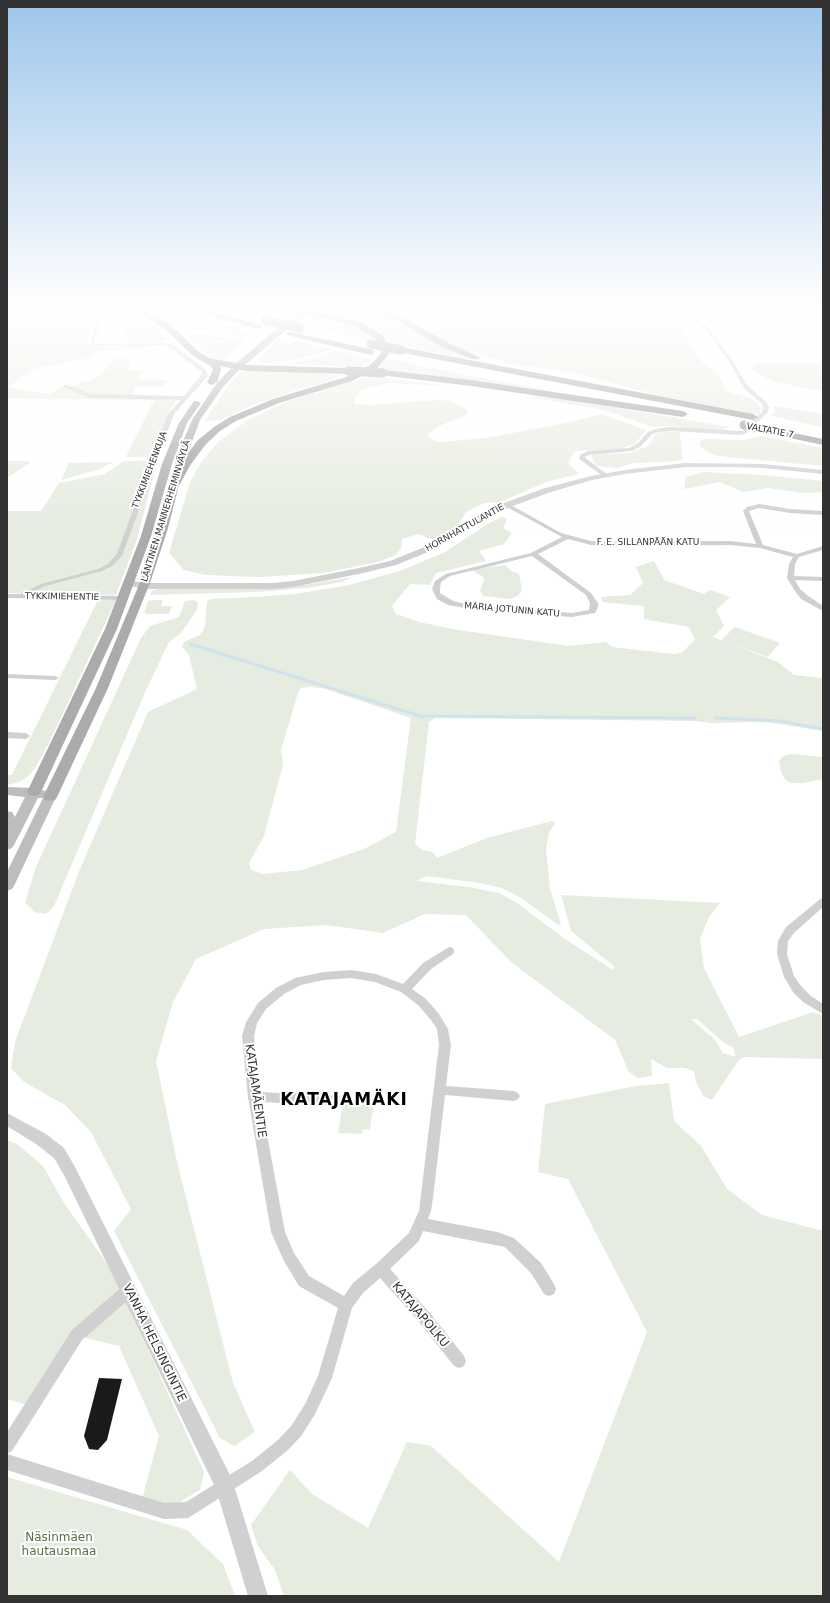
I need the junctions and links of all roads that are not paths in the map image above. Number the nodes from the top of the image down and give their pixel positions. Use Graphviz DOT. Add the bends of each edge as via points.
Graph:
graph roads {
  1 [pos="200,381"];
  2 [pos="223,381"];
  3 [pos="343,381"];
  4 [pos="452,381"];
  5 [pos="529,381"];
  6 [pos="558,381"];
  7 [pos="577,381"];
  8 [pos="742,381"];
  9 [pos="212,382"];
  10 [pos="64,386"];
  11 [pos="642,395"];
  12 [pos="184,398"];
  13 [pos="693,415"];
  14 [pos="715,420"];
  15 [pos="767,420"];
  16 [pos="729,422"];
  17 [pos="823,442"];
  18 [pos="823,472"];
  19 [pos="605,475"];
  20 [pos="174,485"];
  21 [pos="507,505"];
  22 [pos="823,513"];
  23 [pos="566,537"];
  24 [pos="760,546"];
  25 [pos="823,548"];
  26 [pos="533,554"];
  27 [pos="797,556"];
  28 [pos="790,578"];
  29 [pos="823,579"];
  30 [pos="130,583"];
  31 [pos="145,583"];
  32 [pos="7,596"];
  33 [pos="22,596"];
  34 [pos="117,598"];
  35 [pos="823,609"];
  36 [pos="7,676"];
  37 [pos="56,678"];
  38 [pos="7,735"];
  39 [pos="26,736"];
  40 [pos="7,791"];
  41 [pos="32,796"];
  42 [pos="50,796"];
  43 [pos="7,799"];
  44 [pos="7,815"];
  45 [pos="7,834"];
  46 [pos="7,845"];
  47 [pos="7,886"];
  48 [pos="823,902"];
  49 [pos="449,952"];
  50 [pos="405,989"];
  51 [pos="823,1010"];
  52 [pos="440,1090"];
  53 [pos="514,1096"];
  54 [pos="254,1097"];
  55 [pos="339,1101"];
  56 [pos="7,1119"];
  57 [pos="420,1224"];
  58 [pos="380,1269"];
  59 [pos="549,1289"];
  60 [pos="128,1291"];
  61 [pos="346,1304"];
  62 [pos="459,1361"];
  63 [pos="7,1446"];
  64 [pos="7,1462"];
  65 [pos="225,1486"];
  66 [pos="258,1596"];
  1 -- 12 [label="street, TYKKIMIEHENKUJA"];
  2 -- 20 [label="main road, LÄNTINEN MANNERHEIMINVÄYLÄ" via="196,420 181,458"];
  3 -- 20 [label="highway" via="276,401 233,419 202,442"];
  4 -- 13 [label="highway, bridge"];
  5 -- 13 [label="highway, VALTATIE 7"];
  6 -- 11 [label="highway, VALTATIE 7"];
  7 -- 11 [label="highway"];
  8 -- 19 [label="street" via="766,407 765,412 745,432 660,430 650,433 639,445 630,450 588,453 582,456"];
  9 -- 30 [label="main road, LÄNTINEN MANNERHEIMINVÄYLÄ" via="183,423 167,464"];
  10 -- 12 [label="street" via="90,396"];
  11 -- 15 [label="highway, VALTATIE 7"];
  12 -- 33 [label="street, TYKKIMIEHENKUJA" via="171,414 120,556 100,570 33,588"];
  13 -- 14 [label="highway, VALTATIE 7"];
  16 -- 17 [label="highway, VALTATIE 7, bridge"];
  18 -- 19 [label="street, HORNHATTULANTIE" via="763,466 708,465 646,468"];
  19 -- 21 [label="street, HORNHATTULANTIE" via="548,490"];
  20 -- 31 [label="main road, LÄNTINEN MANNERHEIMINVÄYLÄ"];
  21 -- 23 [label="street, F. E. SILLANPÄÄN KATU"];
  21 -- 31 [label="street, HORNHATTULANTIE" via="490,512 422,552 379,566 321,579 273,586"];
  22 -- 24 [label="street" via="759,506 749,508 746,511"];
  23 -- 24 [label="street, F. E. SILLANPÄÄN KATU" via="600,544 707,542"];
  23 -- 26 [label="street, MARIA JOTUNIN KATU"];
  24 -- 27 [label="street, F. E. SILLANPÄÄN KATU"];
  25 -- 27 [label="street"];
  26 -- 26 [label="street, MARIA JOTUNIN KATU" via="448,575 438,581 437,594 451,603 470,607 572,615 592,611 594,603 589,594"];
  27 -- 28 [label="street" via="792,564"];
  28 -- 29 [label="street"];
  28 -- 35 [label="street" via="797,590"];
  30 -- 31 [label="street, HORNHATTULANTIE"];
  30 -- 41 [label="main road, LÄNTINEN MANNERHEIMINVÄYLÄ" via="82,694"];
  31 -- 42 [label="main road, LÄNTINEN MANNERHEIMINVÄYLÄ" via="102,688"];
  32 -- 33 [label="street, TYKKIMIEHENTIE"];
  33 -- 34 [label="street, TYKKIMIEHENTIE"];
  36 -- 37 [label="street"];
  38 -- 39 [label="street"];
  40 -- 41 [label="main road"];
  41 -- 42 [label="main road"];
  41 -- 43 [label="main road"];
  41 -- 46 [label="main road, LÄNTINEN MANNERHEIMINVÄYLÄ"];
  42 -- 47 [label="main road, LÄNTINEN MANNERHEIMINVÄYLÄ"];
  44 -- 45 [label="main road"];
  48 -- 51 [label="street" via="790,930 783,941 782,954 789,977 797,989 806,999"];
  49 -- 50 [label="street" via="427,966"];
  50 -- 52 [label="street, KATAJAMÄENTIE" via="422,1002 442,1029 445,1045"];
  50 -- 54 [label="street, KATAJAMÄENTIE" via="376,978 351,974 299,981 280,991 262,1006 252,1022 248,1036"];
  52 -- 53 [label="street"];
  52 -- 57 [label="street, KATAJAMÄENTIE" via="427,1198"];
  54 -- 55 [label="street"];
  54 -- 61 [label="street, KATAJAMÄENTIE" via="278,1232 289,1257 304,1280"];
  56 -- 60 [label="street, VANHA HELSINGINTIE" via="59,1153"];
  57 -- 58 [label="street, KATAJAMÄENTIE" via="414,1237"];
  57 -- 59 [label="street" via="509,1242 536,1268"];
  58 -- 61 [label="street, KATAJAMÄENTIE" via="358,1288"];
  58 -- 62 [label="street, KATAJAPOLKU" via="425,1318"];
  60 -- 63 [label="street" via="77,1335"];
  60 -- 65 [label="street, VANHA HELSINGINTIE"];
  61 -- 65 [label="street, KATAJAMÄENTIE" via="324,1378 297,1430 262,1461"];
  64 -- 65 [label="street, KATAJAMÄENTIE" via="164,1511 188,1510"];
  65 -- 66 [label="street, VANHA HELSINGINTIE"];
}
